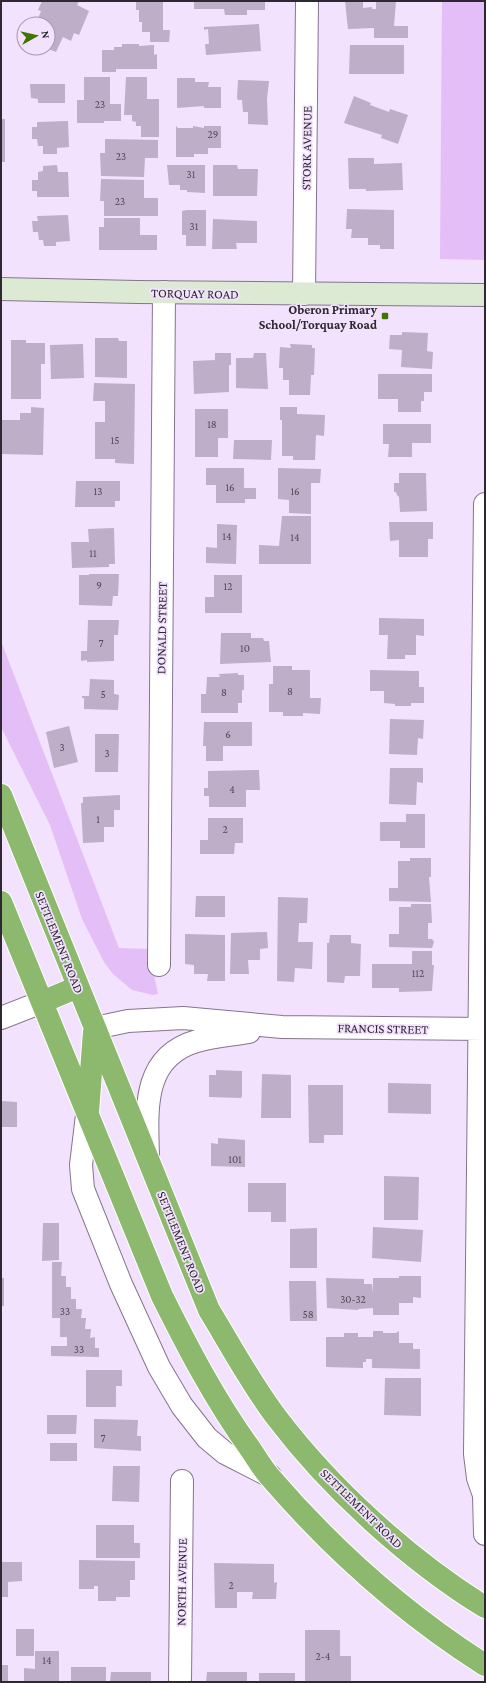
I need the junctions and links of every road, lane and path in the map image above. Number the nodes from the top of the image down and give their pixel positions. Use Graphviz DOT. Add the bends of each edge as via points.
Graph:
graph roads {
  1 [pos="307,1"];
  2 [pos="1,289"];
  3 [pos="164,292"];
  4 [pos="304,294"];
  5 [pos="485,295"];
  6 [pos="485,504"];
  7 [pos="484,660"];
  8 [pos="1,795"];
  9 [pos="1,902"];
  10 [pos="159,964"];
  11 [pos="78,986"];
  12 [pos="42,1002"];
  13 [pos="1,1018"];
  14 [pos="282,1027"];
  15 [pos="95,1028"];
  16 [pos="482,1029"];
  17 [pos="88,1115"];
  18 [pos="148,1160"];
  19 [pos="270,1476"];
  20 [pos="182,1481"];
  21 [pos="484,1495"];
  22 [pos="485,1534"];
  23 [pos="485,1607"];
  24 [pos="485,1665"];
  25 [pos="180,1682"];
  1 -- 4 [label="street, STORK AVENUE"];
  2 -- 3 [label="street, TORQUAY ROAD"];
  3 -- 4 [label="street, TORQUAY ROAD"];
  3 -- 10 [label="street, DONALD STREET"];
  4 -- 5 [label="street, TORQUAY ROAD"];
  6 -- 7 [label="street"];
  7 -- 16 [label="street"];
  8 -- 11 [label="highway, SETTLEMENT ROAD"];
  9 -- 12 [label="highway"];
  11 -- 12 [label="highway"];
  11 -- 15 [label="highway, SETTLEMENT ROAD"];
  12 -- 13 [label="street"];
  12 -- 17 [label="highway"];
  14 -- 15 [label="street, FRANCIS STREET" via="171,1018 128,1021"];
  14 -- 16 [label="street, FRANCIS STREET"];
  14 -- 18 [label="street, FRANCIS STREET" via="196,1041 181,1048 165,1061 153,1078 149,1091"];
  15 -- 17 [label="highway"];
  15 -- 18 [label="highway, SETTLEMENT ROAD"];
  16 -- 21 [label="street" via="475,1454 478,1478"];
  17 -- 19 [label="highway" via="162,1296 186,1346 234,1426"];
  17 -- 19 [label="street" via="81,1165 83,1189 120,1284 156,1361 182,1406 207,1438 225,1453"];
  18 -- 23 [label="highway, SETTLEMENT ROAD" via="210,1310 277,1417 324,1472 387,1533 428,1568"];
  19 -- 24 [label="highway" via="329,1540 407,1611"];
  20 -- 25 [label="street, NORTH AVENUE"];
  21 -- 22 [label="street"];
}
